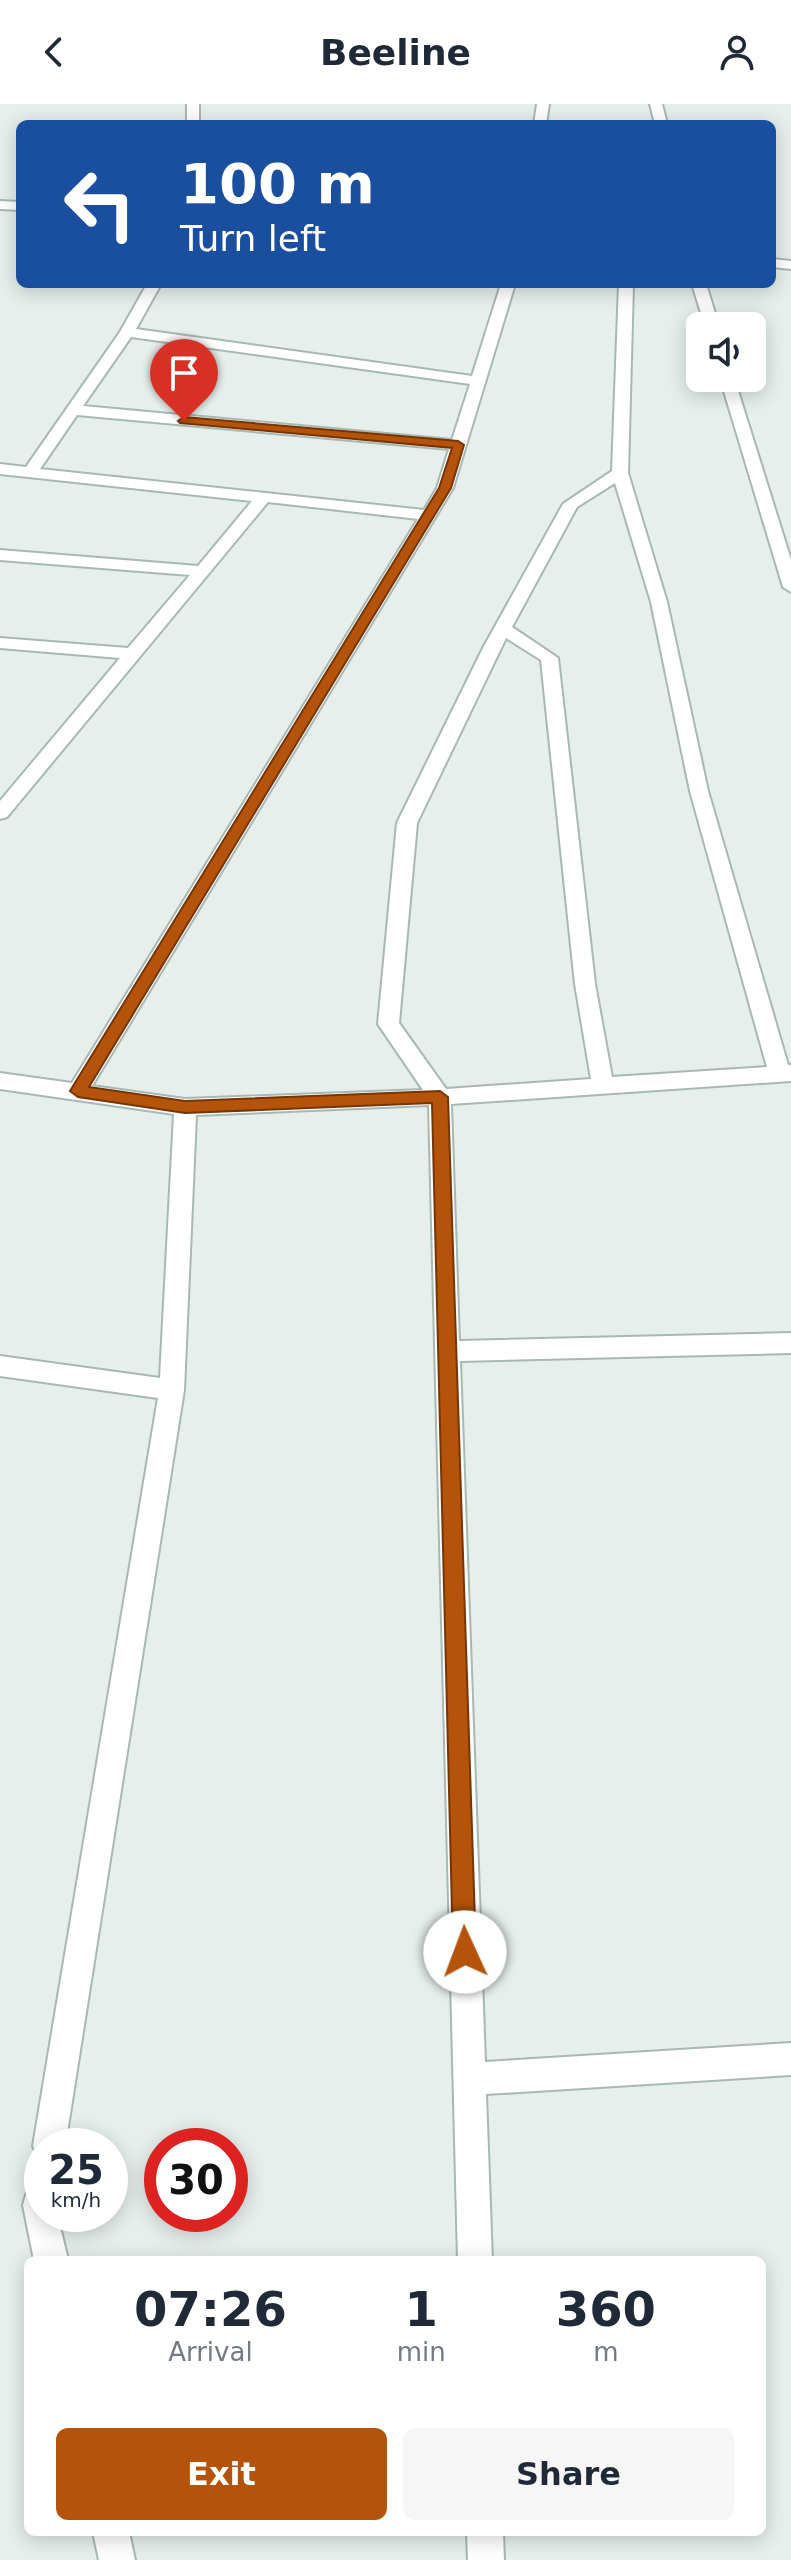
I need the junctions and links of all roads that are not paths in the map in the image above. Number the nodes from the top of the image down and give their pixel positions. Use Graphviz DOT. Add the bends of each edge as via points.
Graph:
graph roads {
  1 [pos="152,288"];
  2 [pos="507,288"];
  3 [pos="626,288"];
  4 [pos="700,288"];
  5 [pos="708,312"];
  6 [pos="127,332"];
  7 [pos="478,381"];
  8 [pos="731,392"];
  9 [pos="72,410"];
  10 [pos="458,445"];
  11 [pos="0,469"];
  12 [pos="30,472"];
  13 [pos="620,473"];
  14 [pos="264,497"];
  15 [pos="429,515"];
  16 [pos="0,555"];
  17 [pos="202,571"];
  18 [pos="791,587"];
  19 [pos="503,628"];
  20 [pos="0,643"];
  21 [pos="133,654"];
  22 [pos="0,813"];
  23 [pos="785,1073"];
  24 [pos="0,1081"];
  25 [pos="603,1086"];
  26 [pos="78,1091"];
  27 [pos="440,1097"];
  28 [pos="185,1107"];
  29 [pos="791,1343"];
  30 [pos="448,1351"];
  31 [pos="0,1366"];
  32 [pos="172,1390"];
  33 [pos="791,2059"];
  34 [pos="468,2079"];
  35 [pos="52,2128"];
  36 [pos="45,2232"];
  37 [pos="50,2256"];
  38 [pos="475,2256"];
  39 [pos="112,2536"];
  40 [pos="485,2536"];
  41 [pos="117,2560"];
  42 [pos="486,2560"];
  1 -- 6 [label="street"];
  2 -- 7 [label="street"];
  3 -- 13 [label="street"];
  4 -- 5 [label="street"];
  6 -- 7 [label="street"];
  6 -- 9 [label="street"];
  7 -- 10 [label="street"];
  8 -- 18 [label="street"];
  9 -- 10 [label="street"];
  9 -- 12 [label="street"];
  10 -- 15 [label="street" via="445,488"];
  11 -- 12 [label="street"];
  12 -- 14 [label="street"];
  13 -- 19 [label="street" via="571,504"];
  13 -- 23 [label="street" via="659,602 699,791"];
  14 -- 15 [label="street"];
  14 -- 17 [label="street"];
  15 -- 26 [label="street"];
  16 -- 17 [label="street"];
  17 -- 21 [label="street"];
  19 -- 25 [label="street" via="549,658 585,984"];
  19 -- 27 [label="street" via="407,823 388,1024"];
  20 -- 21 [label="street"];
  21 -- 22 [label="street"];
  23 -- 25 [label="street"];
  24 -- 26 [label="street"];
  25 -- 27 [label="street"];
  26 -- 28 [label="street"];
  27 -- 28 [label="street"];
  27 -- 30 [label="street"];
  28 -- 32 [label="street"];
  29 -- 30 [label="street"];
  30 -- 34 [label="street"];
  31 -- 32 [label="street"];
  32 -- 35 [label="street"];
  33 -- 34 [label="street"];
  34 -- 38 [label="street"];
  36 -- 37 [label="street"];
  39 -- 41 [label="street"];
  40 -- 42 [label="street"];
}
